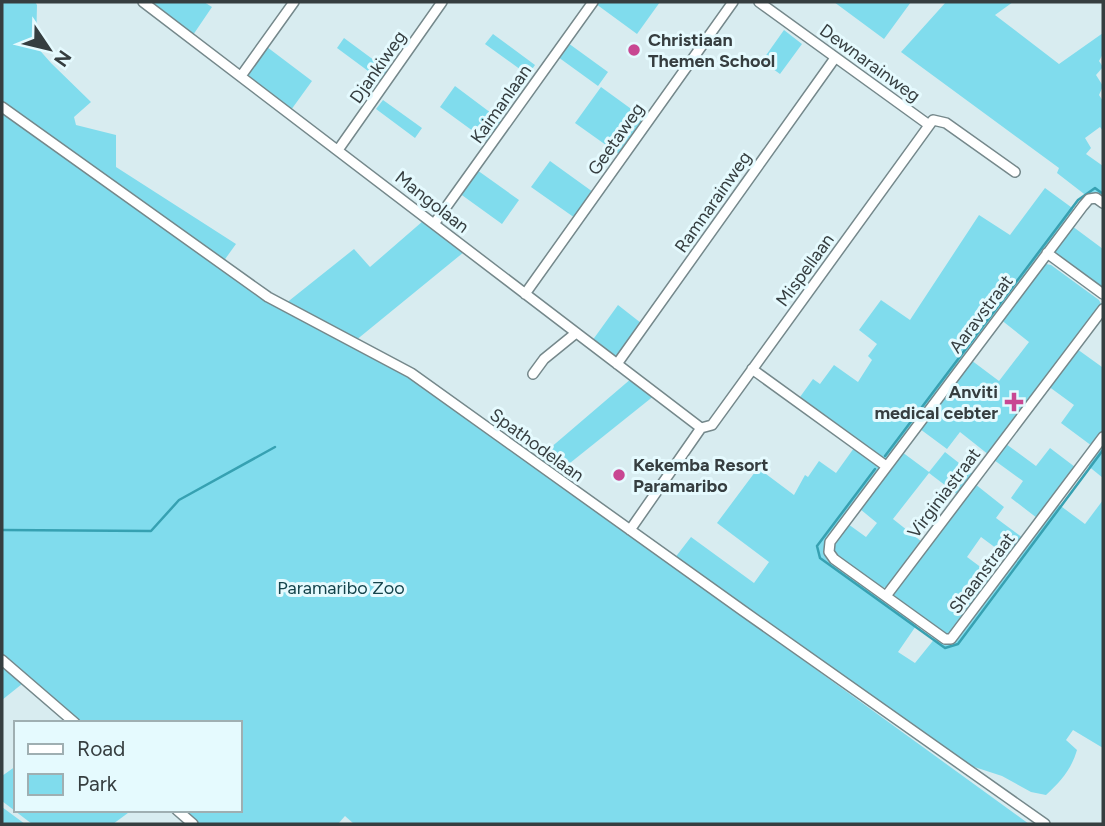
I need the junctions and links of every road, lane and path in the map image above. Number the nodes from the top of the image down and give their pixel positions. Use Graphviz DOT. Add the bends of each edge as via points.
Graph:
graph roads {
  1 [pos="143,2"];
  2 [pos="294,2"];
  3 [pos="442,2"];
  4 [pos="593,2"];
  5 [pos="733,2"];
  6 [pos="759,2"];
  7 [pos="835,58"];
  8 [pos="241,76"];
  9 [pos="2,107"];
  10 [pos="929,125"];
  11 [pos="338,150"];
  12 [pos="1015,172"];
  13 [pos="1103,203"];
  14 [pos="434,224"];
  15 [pos="1047,253"];
  16 [pos="525,294"];
  17 [pos="1103,294"];
  18 [pos="1103,309"];
  19 [pos="576,333"];
  20 [pos="617,364"];
  21 [pos="752,369"];
  22 [pos="533,374"];
  23 [pos="701,428"];
  24 [pos="1103,437"];
  25 [pos="886,466"];
  26 [pos="630,530"];
  27 [pos="829,552"];
  28 [pos="886,596"];
  29 [pos="2,660"];
  30 [pos="73,721"];
  31 [pos="179,812"];
  32 [pos="193,824"];
  33 [pos="1045,824"];
  1 -- 8 [label="street, Mangolaan"];
  2 -- 8 [label="street"];
  3 -- 11 [label="street, Djankiweg"];
  4 -- 14 [label="street, Kaimanlaan"];
  5 -- 16 [label="street, Geetaweg"];
  6 -- 7 [label="street, Dewnarainweg"];
  7 -- 10 [label="street, Dewnarainweg"];
  7 -- 20 [label="street, Ramnarainweg"];
  8 -- 11 [label="street, Mangolaan"];
  9 -- 26 [label="street, Spathodelaan" via="268,297 411,373"];
  10 -- 12 [label="street" via="933,120 946,123"];
  10 -- 21 [label="street, Mispellaan"];
  11 -- 14 [label="street, Mangolaan"];
  13 -- 15 [label="street, Aaravstraat" via="1089,199"];
  14 -- 16 [label="street, Mangolaan"];
  15 -- 17 [label="street"];
  15 -- 25 [label="street, Aaravstraat"];
  16 -- 19 [label="street, Mangolaan"];
  18 -- 28 [label="street, Virginiastraat"];
  19 -- 20 [label="street, Mangolaan"];
  19 -- 22 [label="street"];
  20 -- 23 [label="street, Mangolaan"];
  21 -- 23 [label="street, Mispellaan" via="712,425"];
  21 -- 25 [label="street"];
  23 -- 26 [label="street, Mispellaan"];
  24 -- 28 [label="street, Shaanstraat" via="951,639"];
  25 -- 27 [label="street, Aaravstraat" via="830,542"];
  26 -- 33 [label="street, Spathodelaan"];
  27 -- 28 [label="street, Shaanstraat"];
  29 -- 30 [label="street"];
  31 -- 32 [label="street"];
}
